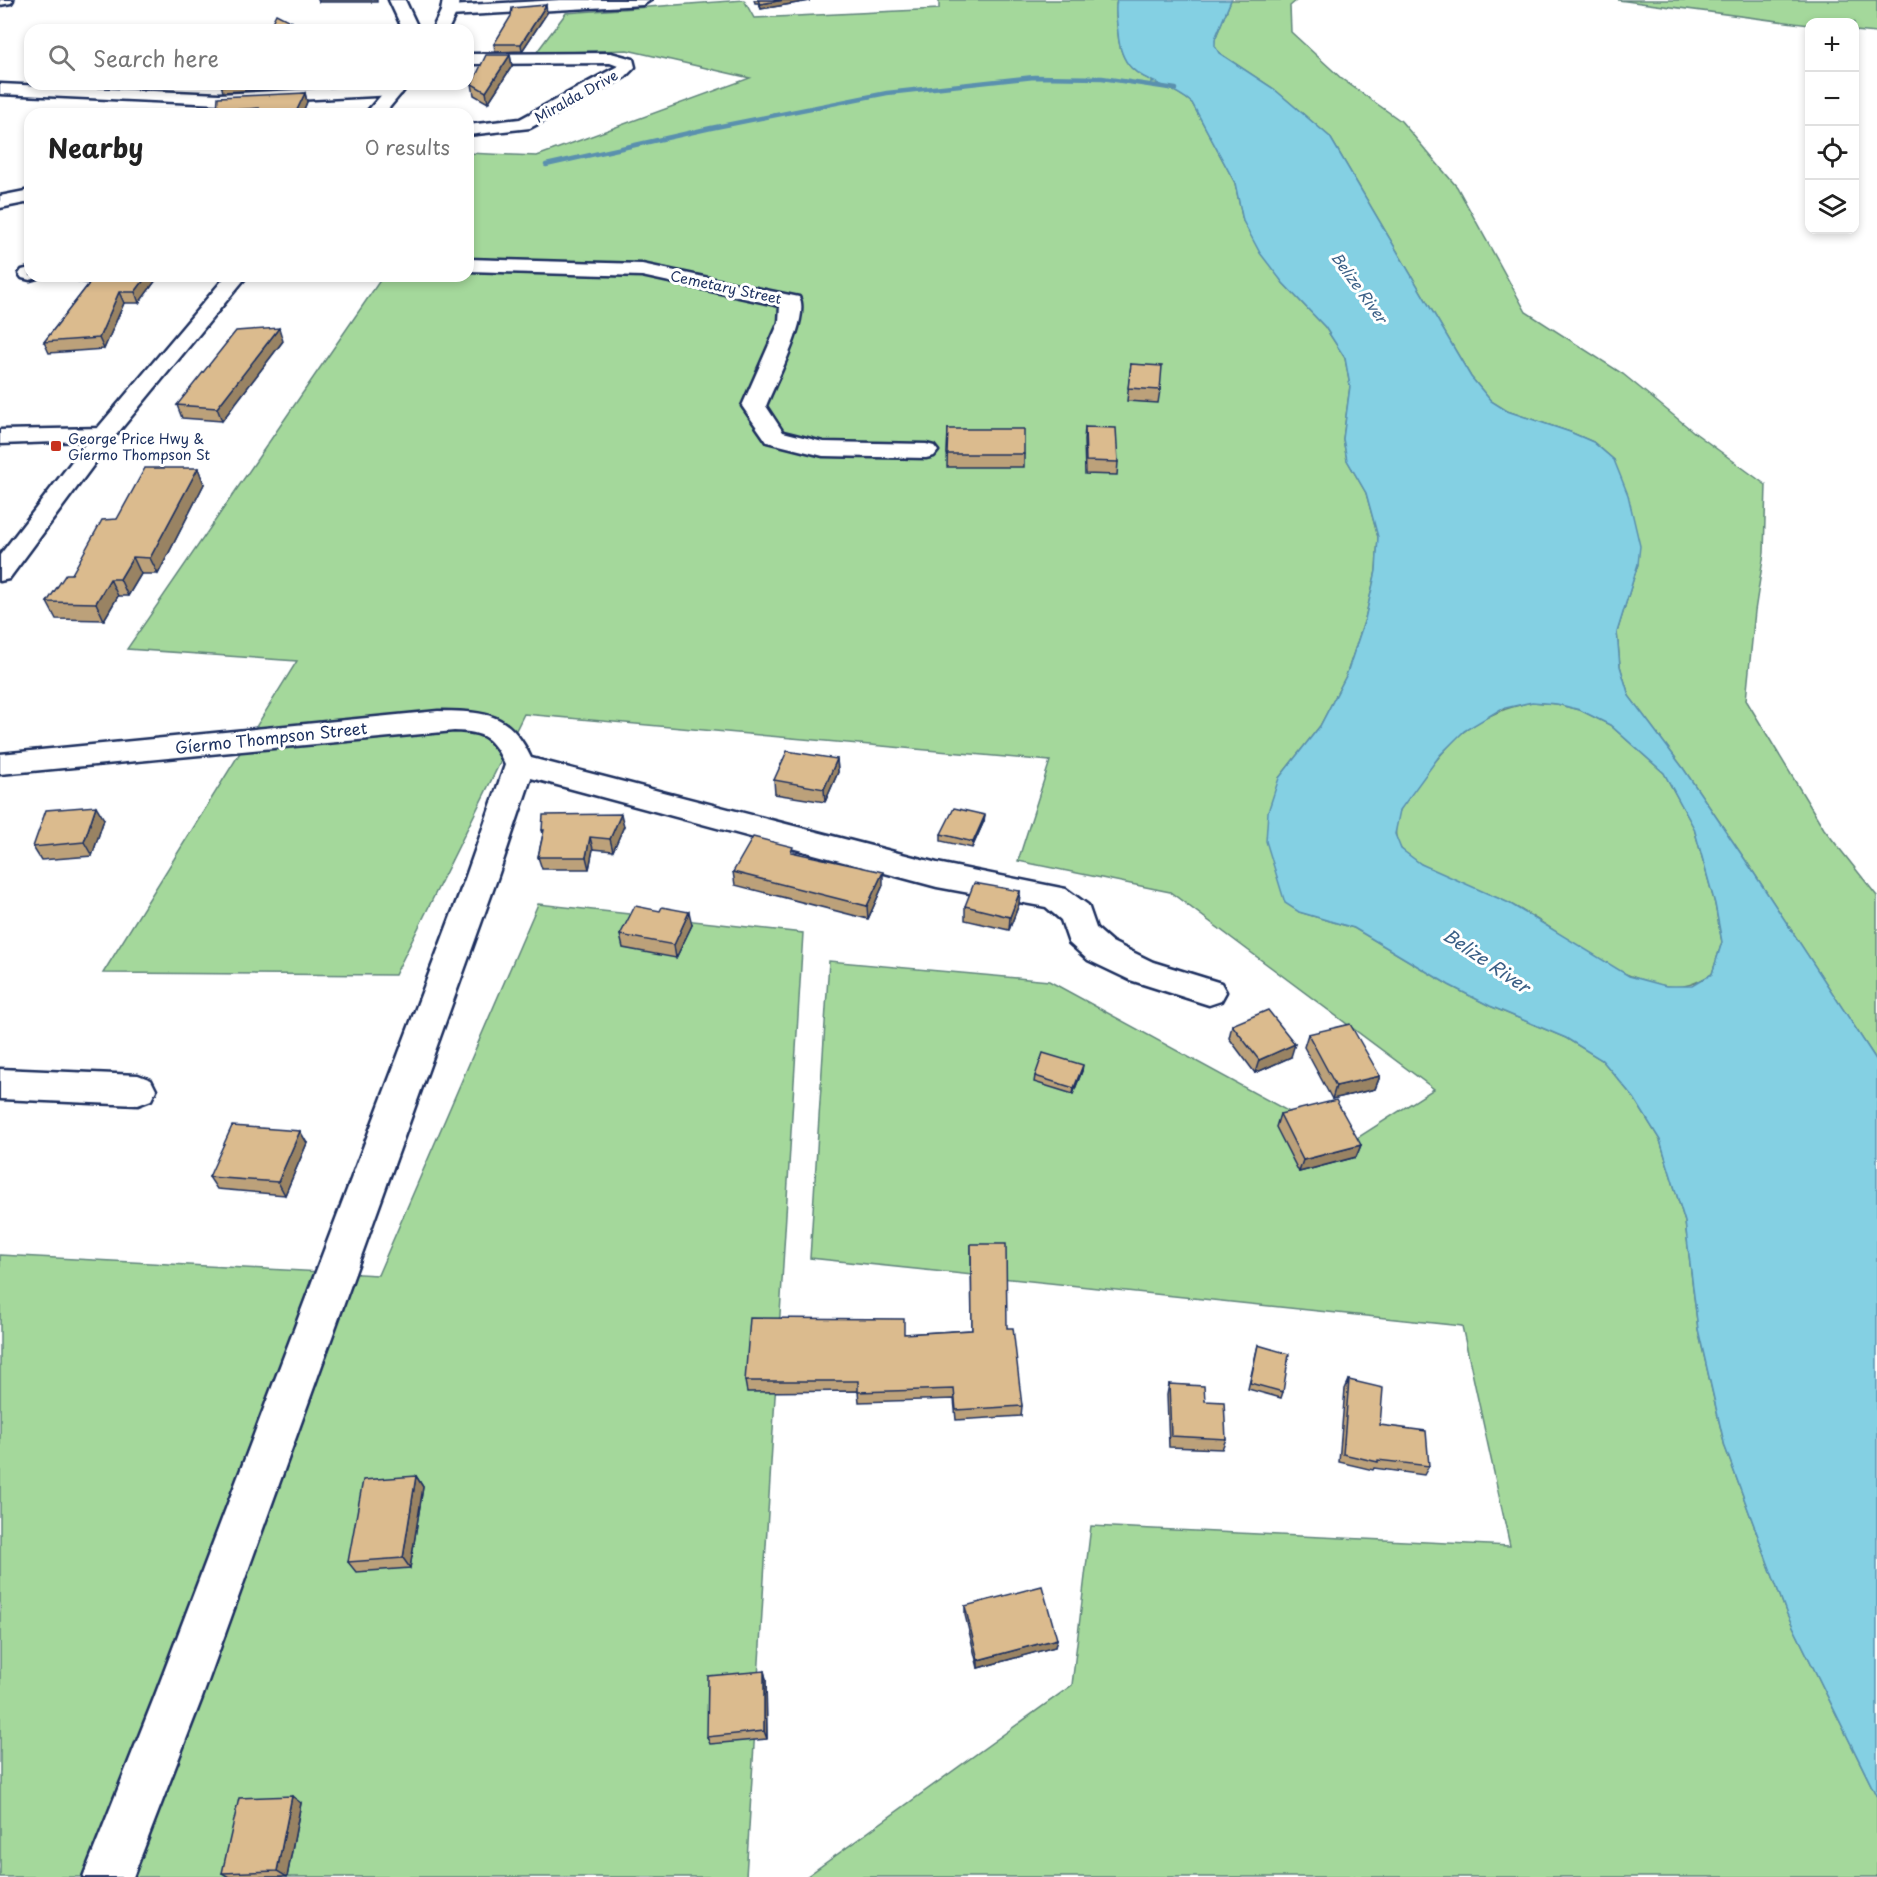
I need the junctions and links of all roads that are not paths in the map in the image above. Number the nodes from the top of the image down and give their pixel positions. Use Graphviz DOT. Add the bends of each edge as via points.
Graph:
graph roads {
  1 [pos="0,0"];
  2 [pos="5,0"];
  3 [pos="397,0"];
  4 [pos="643,0"];
  5 [pos="450,5"];
  6 [pos="408,24"];
  7 [pos="442,24"];
  8 [pos="474,59"];
  9 [pos="0,89"];
  10 [pos="353,90"];
  11 [pos="395,90"];
  12 [pos="379,108"];
  13 [pos="474,129"];
  14 [pos="24,197"];
  15 [pos="0,202"];
  16 [pos="474,265"];
  17 [pos="232,282"];
  18 [pos="104,435"];
  19 [pos="0,437"];
  20 [pos="926,452"];
  21 [pos="0,573"];
  22 [pos="0,764"];
  23 [pos="520,765"];
  24 [pos="1209,992"];
  25 [pos="0,1084"];
  26 [pos="138,1090"];
  27 [pos="108,1877"];
  1 -- 2 [label="main road"];
  3 -- 6 [label="main road"];
  4 -- 5 [label="main road"];
  5 -- 7 [label="main road"];
  8 -- 13 [label="main road, Miralda Drive" via="611,58 627,63 627,67 524,124"];
  9 -- 10 [label="main road" via="219,99"];
  11 -- 12 [label="main road"];
  14 -- 15 [label="main road"];
  16 -- 20 [label="main road, Cemetary Street" via="642,270 791,302 790,322 754,406 775,437 823,449"];
  17 -- 18 [label="main road"];
  18 -- 19 [label="main road"];
  18 -- 21 [label="main road"];
  22 -- 23 [label="main road, Gíermo Thompson Street" via="438,721 480,722 499,730 512,745"];
  23 -- 24 [label="main road" via="937,875 1055,897 1076,914 1082,934 1100,951 1142,971"];
  23 -- 27 [label="main road" via="183,1687"];
  25 -- 26 [label="main road"];
}
